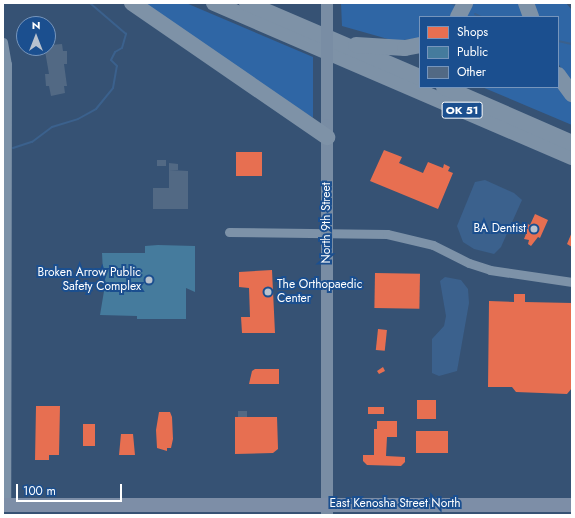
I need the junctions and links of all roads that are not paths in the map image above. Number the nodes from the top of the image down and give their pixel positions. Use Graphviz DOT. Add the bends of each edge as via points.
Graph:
graph roads {
  1 [pos="132,3"];
  2 [pos="214,3"];
  3 [pos="247,3"];
  4 [pos="327,3"];
  5 [pos="465,3"];
  6 [pos="526,3"];
  7 [pos="458,16"];
  8 [pos="531,16"];
  9 [pos="3,42"];
  10 [pos="345,44"];
  11 [pos="419,45"];
  12 [pos="559,76"];
  13 [pos="419,77"];
  14 [pos="446,88"];
  15 [pos="572,94"];
  16 [pos="327,137"];
  17 [pos="572,142"];
  18 [pos="572,157"];
  19 [pos="228,232"];
  20 [pos="327,234"];
  21 [pos="572,282"];
  22 [pos="4,505"];
  23 [pos="572,505"];
  24 [pos="327,509"];
  1 -- 16 [label="highway"];
  2 -- 18 [label="highway, OK 51"];
  3 -- 10 [label="highway"];
  4 -- 16 [label="main road, North 9th Street, bridge"];
  5 -- 7 [label="highway"];
  6 -- 8 [label="highway"];
  9 -- 22 [label="street" via="7,64"];
  10 -- 11 [label="highway" via="405,48"];
  10 -- 13 [label="highway"];
  12 -- 15 [label="highway"];
  14 -- 17 [label="highway, OK 51"];
  16 -- 20 [label="main road, North 9th Street"];
  19 -- 20 [label="street"];
  20 -- 21 [label="street" via="379,233 404,237 433,245 469,263 490,270"];
  20 -- 24 [label="main road, North 9th Street"];
  22 -- 24 [label="main road, East Kenosha Street North"];
  23 -- 24 [label="main road, East Kenosha Street North"];
}
